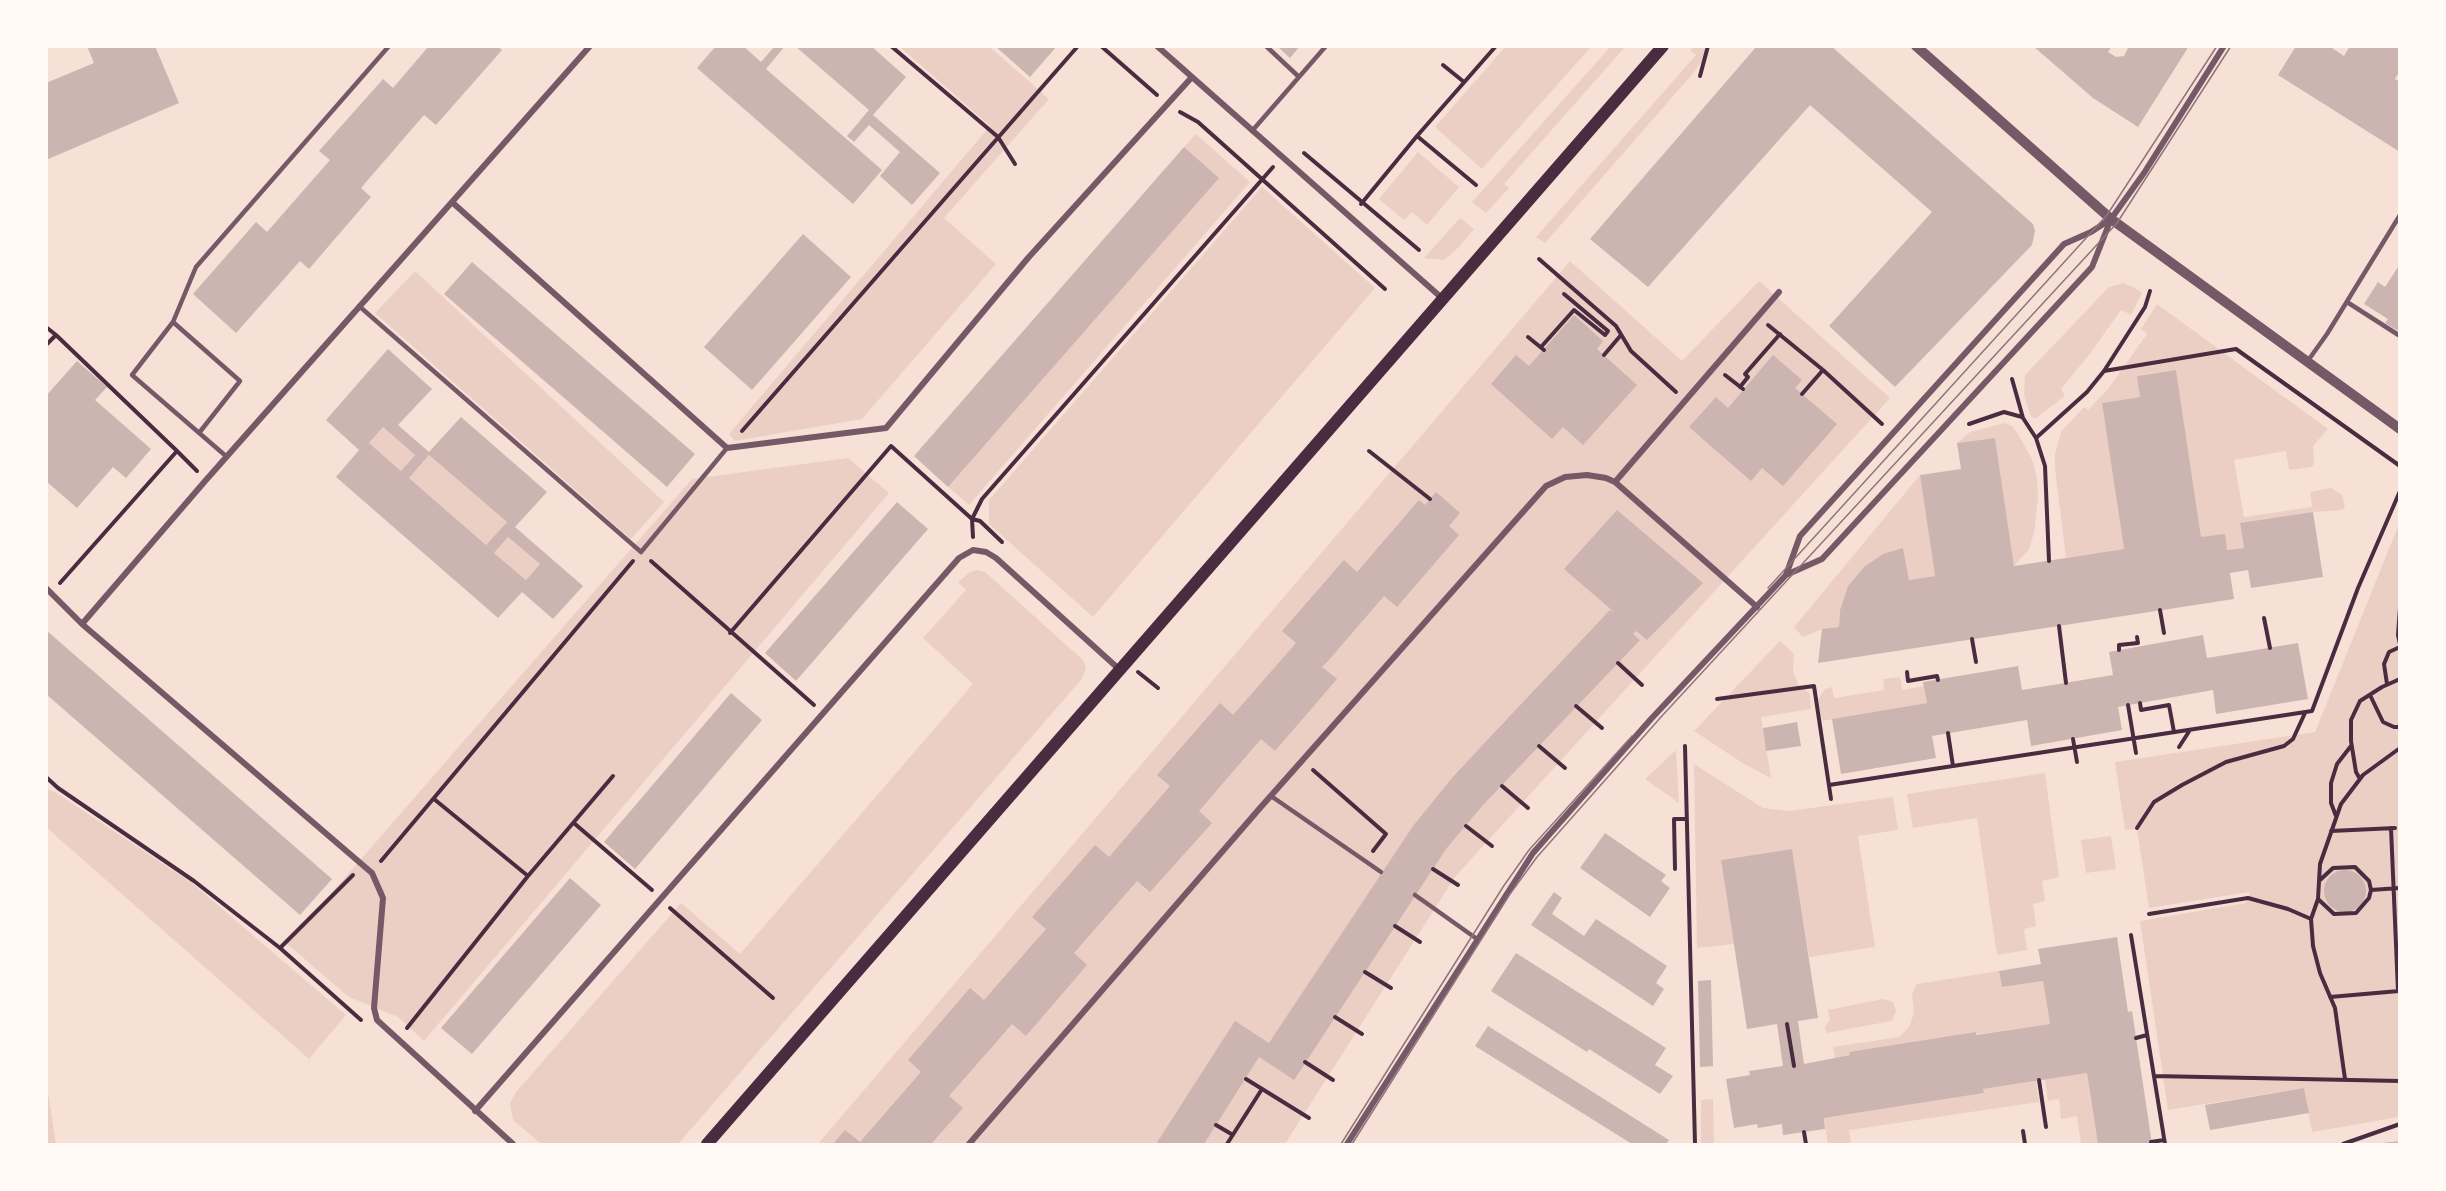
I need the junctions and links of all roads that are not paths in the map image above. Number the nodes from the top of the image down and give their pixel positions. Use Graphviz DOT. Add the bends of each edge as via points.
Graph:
graph roads {
  1 [pos="389,46"];
  2 [pos="590,46"];
  3 [pos="1157,46"];
  4 [pos="1266,46"];
  5 [pos="1326,46"];
  6 [pos="1663,46"];
  7 [pos="1916,46"];
  8 [pos="2224,46"];
  9 [pos="1192,77"];
  10 [pos="1299,77"];
  11 [pos="1252,130"];
  12 [pos="453,203"];
  13 [pos="2400,214"];
  14 [pos="2111,219"];
  15 [pos="1779,292"];
  16 [pos="1443,299"];
  17 [pos="2347,302"];
  18 [pos="359,306"];
  19 [pos="173,322"];
  20 [pos="2400,336"];
  21 [pos="2306,363"];
  22 [pos="2400,429"];
  23 [pos="199,433"];
  24 [pos="727,448"];
  25 [pos="227,457"];
  26 [pos="1615,482"];
  27 [pos="1786,575"];
  28 [pos="49,590"];
  29 [pos="1757,607"];
  30 [pos="82,624"];
  31 [pos="1120,670"];
  32 [pos="1271,796"];
  33 [pos="1381,872"];
  34 [pos="1416,895"];
  35 [pos="1477,939"];
  36 [pos="475,1111"];
  37 [pos="513,1144"];
  38 [pos="707,1144"];
  39 [pos="969,1144"];
  40 [pos="1347,1144"];
  1 -- 19 [label="lane" via="196,267"];
  2 -- 12 [label="street"];
  3 -- 9 [label="street"];
  4 -- 10 [label="lane"];
  5 -- 10 [label="lane"];
  6 -- 16 [label="main road"];
  7 -- 14 [label="street"];
  8 -- 14 [label="street"];
  9 -- 11 [label="street"];
  9 -- 24 [label="street" via="1028,258 886,428"];
  10 -- 11 [label="lane"];
  11 -- 16 [label="street"];
  12 -- 18 [label="street"];
  12 -- 24 [label="street"];
  13 -- 17 [label="lane"];
  14 -- 21 [label="street"];
  14 -- 27 [label="street" via="2064,244 1800,536"];
  14 -- 27 [label="street" via="2092,267 2077,284 1822,559"];
  15 -- 26 [label="street"];
  16 -- 31 [label="main road"];
  17 -- 20 [label="lane"];
  17 -- 21 [label="lane"];
  18 -- 24 [label="lane" via="641,552"];
  18 -- 25 [label="street"];
  19 -- 23 [label="lane" via="240,381"];
  19 -- 23 [label="lane" via="132,375"];
  21 -- 22 [label="street"];
  23 -- 25 [label="lane"];
  25 -- 30 [label="street"];
  26 -- 29 [label="street"];
  26 -- 32 [label="street" via="1587,475 1564,477 1546,486"];
  27 -- 29 [label="street"];
  28 -- 30 [label="street"];
  29 -- 35 [label="street" via="1533,853"];
  30 -- 36 [label="street" via="372,873 383,898 374,1008 377,1020"];
  31 -- 36 [label="street" via="996,558 973,550 959,558"];
  31 -- 38 [label="main road"];
  32 -- 33 [label="lane"];
  32 -- 39 [label="street"];
  34 -- 35 [label="lane"];
  35 -- 40 [label="street"];
  36 -- 37 [label="street"];
}
